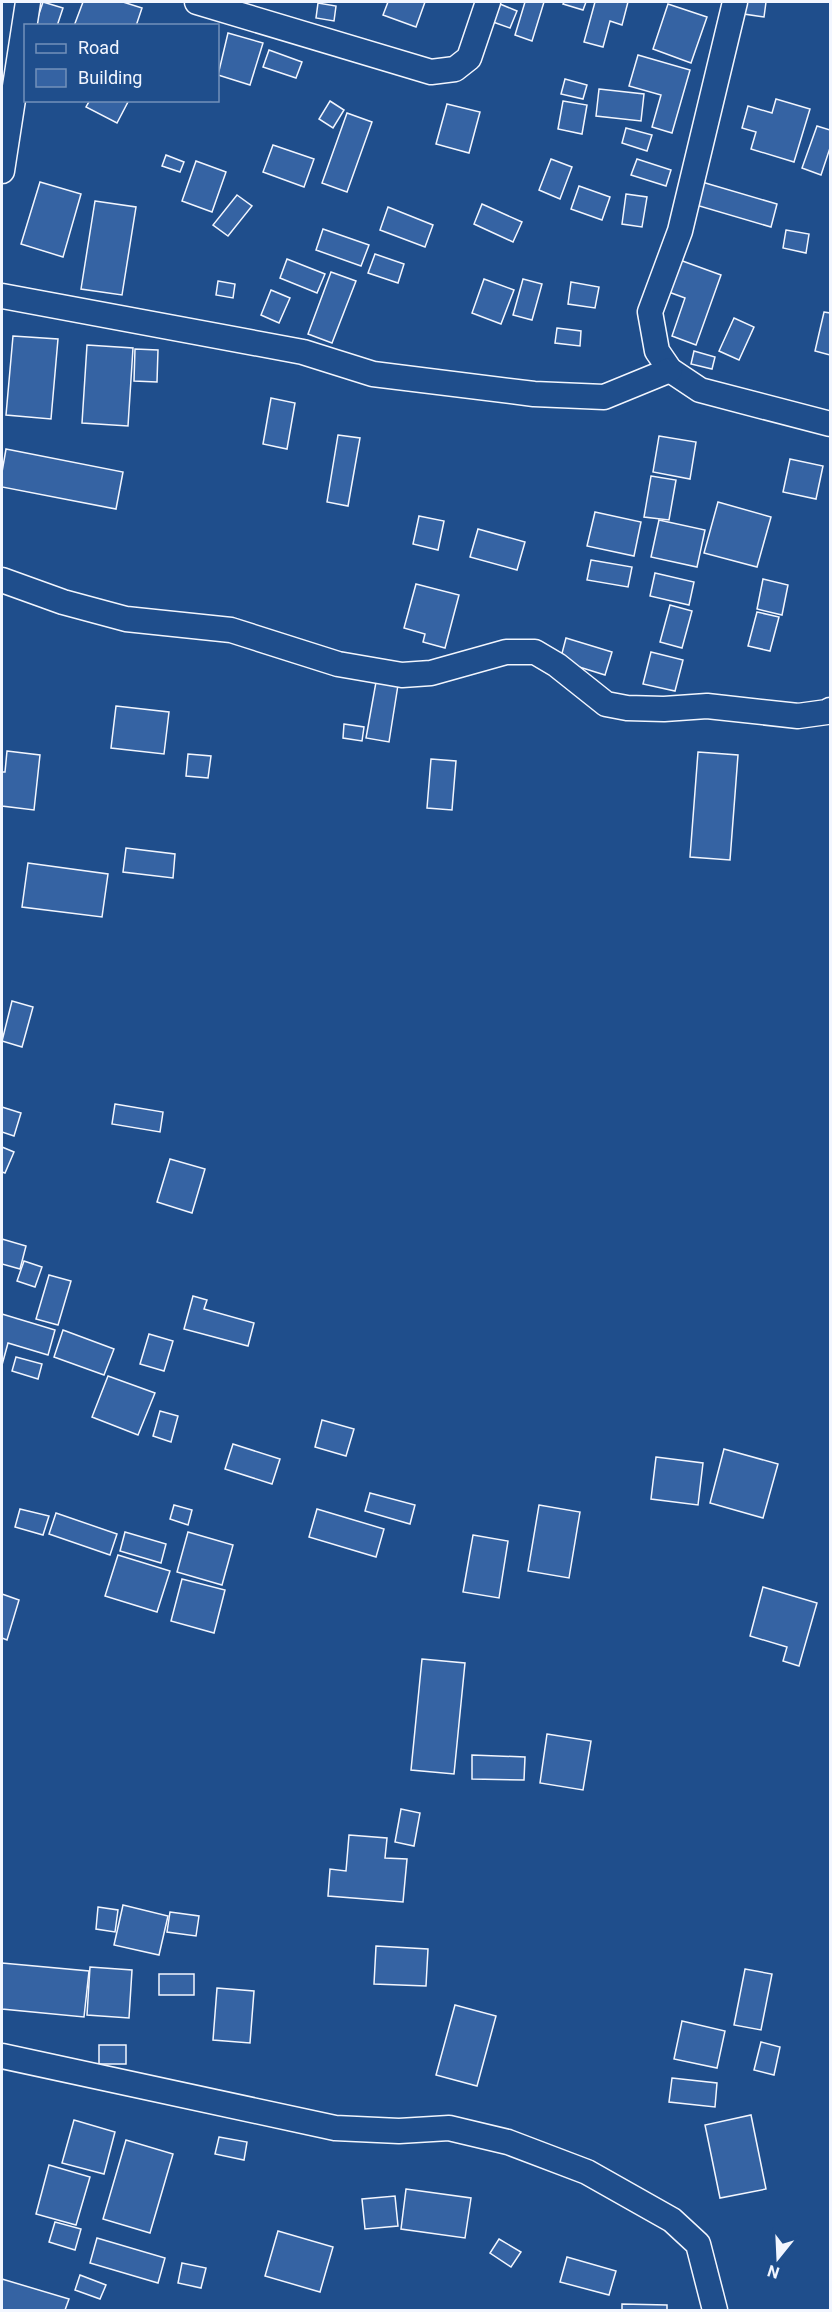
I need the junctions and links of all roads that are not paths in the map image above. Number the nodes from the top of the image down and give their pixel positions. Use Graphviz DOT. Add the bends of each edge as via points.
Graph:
graph roads {
  1 [pos="28,2"];
  2 [pos="197,2"];
  3 [pos="488,2"];
  4 [pos="735,2"];
  5 [pos="25,24"];
  6 [pos="24,28"];
  7 [pos="2,171"];
  8 [pos="2,296"];
  9 [pos="670,370"];
  10 [pos="831,424"];
  11 [pos="2,580"];
  12 [pos="831,710"];
  13 [pos="2,2056"];
  14 [pos="715,2310"];
  1 -- 5 [label="street"];
  2 -- 3 [label="street" via="431,72 455,69 469,58"];
  4 -- 9 [label="street" via="680,231 650,312 657,351"];
  6 -- 7 [label="street"];
  8 -- 9 [label="street" via="303,352 372,374 534,394 604,397"];
  9 -- 10 [label="street" via="700,390"];
  11 -- 12 [label="street" via="126,619 231,630 338,664 402,675 431,672 506,652 535,652 606,704 664,709 707,706 798,716"];
  13 -- 14 [label="street" via="335,2128 449,2128 508,2142 587,2172 672,2220 698,2244"];
}
